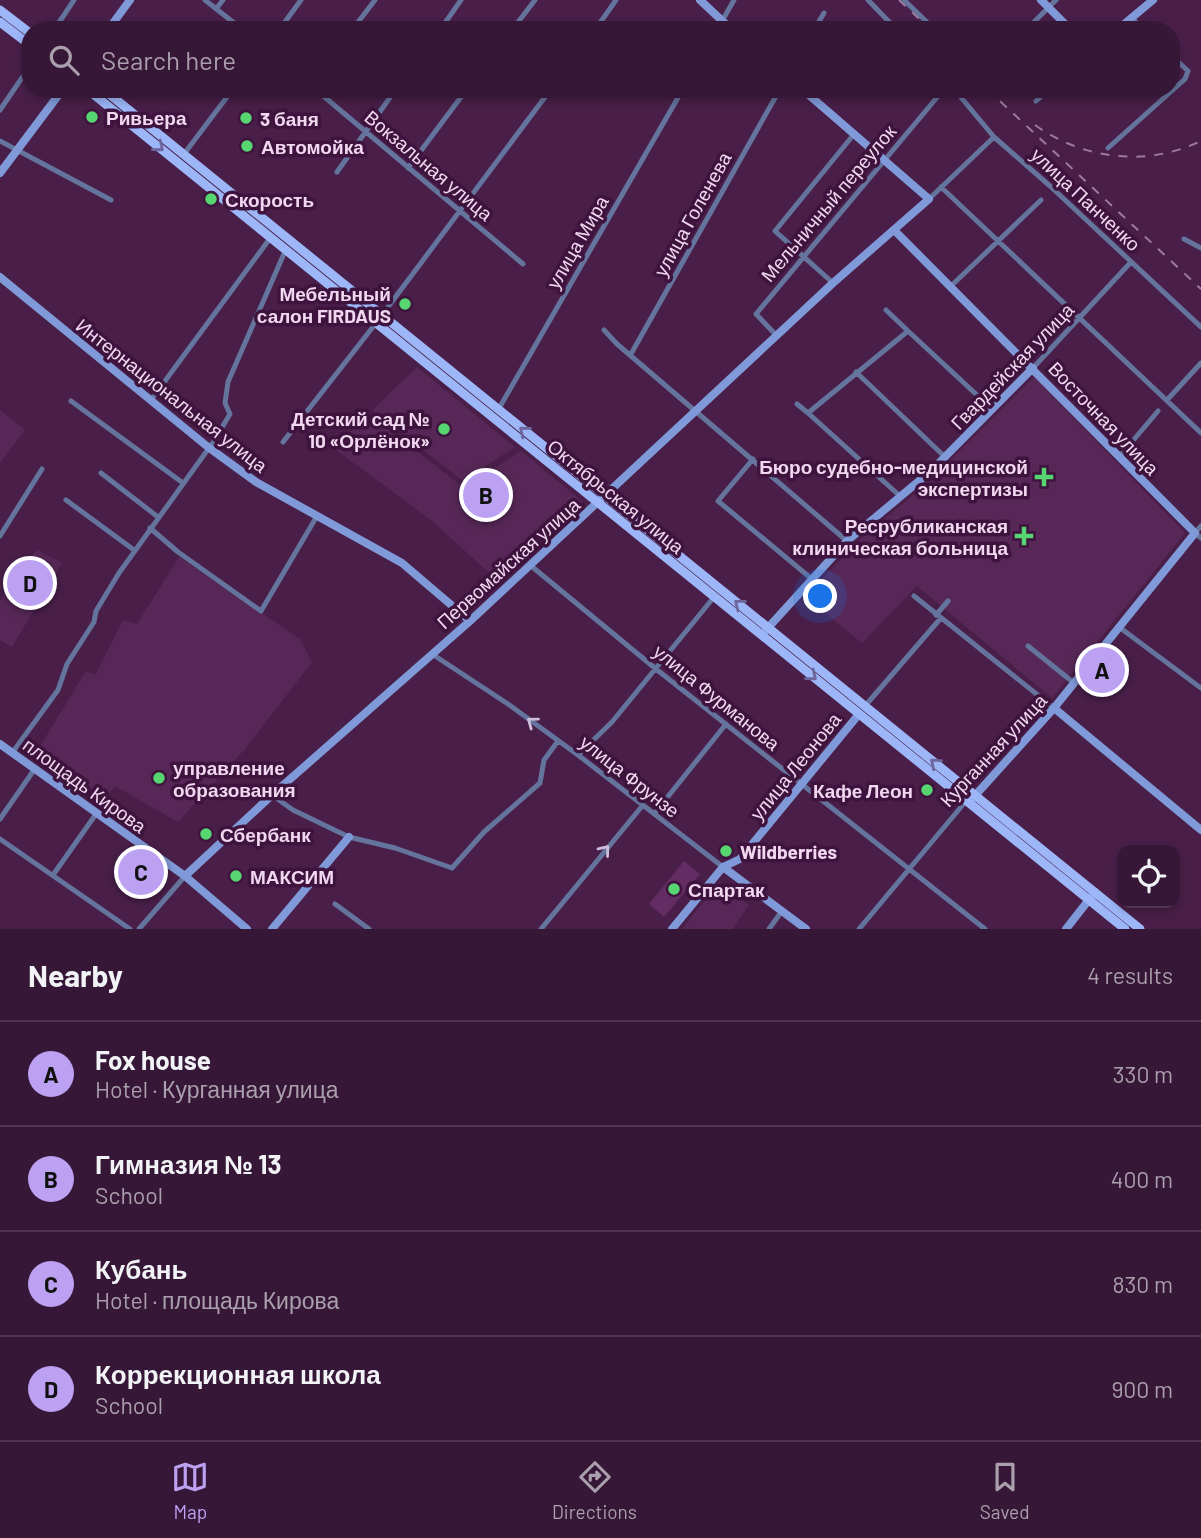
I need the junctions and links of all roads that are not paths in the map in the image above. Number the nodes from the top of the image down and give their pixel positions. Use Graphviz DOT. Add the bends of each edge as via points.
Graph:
graph roads {
  1 [pos="74,0"];
  2 [pos="130,0"];
  3 [pos="205,0"];
  4 [pos="223,0"];
  5 [pos="302,0"];
  6 [pos="375,0"];
  7 [pos="461,0"];
  8 [pos="535,0"];
  9 [pos="616,0"];
  10 [pos="700,0"];
  11 [pos="734,0"];
  12 [pos="868,0"];
  13 [pos="904,0"];
  14 [pos="1041,0"];
  15 [pos="1056,0"];
  16 [pos="1153,0"];
  17 [pos="1048,7"];
  18 [pos="216,9"];
  19 [pos="0,10"];
  20 [pos="824,13"];
  21 [pos="1132,18"];
  22 [pos="60,21"];
  23 [pos="115,21"];
  24 [pos="231,21"];
  25 [pos="286,21"];
  26 [pos="359,21"];
  27 [pos="446,21"];
  28 [pos="519,21"];
  29 [pos="601,21"];
  30 [pos="722,21"];
  31 [pos="819,21"];
  32 [pos="888,21"];
  33 [pos="926,21"];
  34 [pos="1035,21"];
  35 [pos="1062,21"];
  36 [pos="1128,21"];
  37 [pos="1135,21"];
  38 [pos="0,22"];
  39 [pos="21,26"];
  40 [pos="21,38"];
  41 [pos="1180,63"];
  42 [pos="21,79"];
  43 [pos="1180,83"];
  44 [pos="56,98"];
  45 [pos="98,98"];
  46 [pos="114,98"];
  47 [pos="226,98"];
  48 [pos="326,98"];
  49 [pos="390,98"];
  50 [pos="460,98"];
  51 [pos="544,98"];
  52 [pos="678,98"];
  53 [pos="775,98"];
  54 [pos="813,98"];
  55 [pos="936,98"];
  56 [pos="962,98"];
  57 [pos="1039,98"];
  58 [pos="1164,98"];
  59 [pos="1036,101"];
  60 [pos="0,110"];
  61 [pos="366,132"];
  62 [pos="855,133"];
  63 [pos="994,137"];
  64 [pos="0,141"];
  65 [pos="1108,148"];
  66 [pos="17,150"];
  67 [pos="184,154"];
  68 [pos="885,159"];
  69 [pos="408,168"];
  70 [pos="337,172"];
  71 [pos="0,173"];
  72 [pos="941,187"];
  73 [pos="929,199"];
  74 [pos="111,200"];
  75 [pos="1041,200"];
  76 [pos="461,212"];
  77 [pos="894,230"];
  78 [pos="271,237"];
  79 [pos="1184,239"];
  80 [pos="998,240"];
  81 [pos="1201,248"];
  82 [pos="286,249"];
  83 [pos="804,257"];
  84 [pos="1131,262"];
  85 [pos="523,264"];
  86 [pos="0,277"];
  87 [pos="833,283"];
  88 [pos="951,286"];
  89 [pos="886,310"];
  90 [pos="379,319"];
  91 [pos="1079,319"];
  92 [pos="1201,327"];
  93 [pos="604,330"];
  94 [pos="908,331"];
  95 [pos="777,336"];
  96 [pos="631,354"];
  97 [pos="1201,363"];
  98 [pos="1033,368"];
  99 [pos="856,372"];
  100 [pos="151,400"];
  101 [pos="1167,400"];
  102 [pos="71,401"];
  103 [pos="797,404"];
  104 [pos="992,409"];
  105 [pos="498,410"];
  106 [pos="696,411"];
  107 [pos="1158,411"];
  108 [pos="808,414"];
  109 [pos="1201,433"];
  110 [pos="283,442"];
  111 [pos="208,447"];
  112 [pos="1120,456"];
  113 [pos="945,457"];
  114 [pos="753,459"];
  115 [pos="42,469"];
  116 [pos="101,472"];
  117 [pos="183,483"];
  118 [pos="604,496"];
  119 [pos="901,497"];
  120 [pos="66,500"];
  121 [pos="596,503"];
  122 [pos="317,515"];
  123 [pos="158,517"];
  124 [pos="150,528"];
  125 [pos="1199,532"];
  126 [pos="0,536"];
  127 [pos="848,541"];
  128 [pos="134,550"];
  129 [pos="530,565"];
  130 [pos="813,580"];
  131 [pos="914,596"];
  132 [pos="714,597"];
  133 [pos="948,601"];
  134 [pos="938,617"];
  135 [pos="470,621"];
  136 [pos="1119,627"];
  137 [pos="765,631"];
  138 [pos="1028,646"];
  139 [pos="432,653"];
  140 [pos="656,668"];
  141 [pos="1074,683"];
  142 [pos="1201,688"];
  143 [pos="865,705"];
  144 [pos="1054,708"];
  145 [pos="859,714"];
  146 [pos="726,724"];
  147 [pos="558,741"];
  148 [pos="0,744"];
  149 [pos="12,753"];
  150 [pos="578,755"];
  151 [pos="34,770"];
  152 [pos="801,784"];
  153 [pos="272,795"];
  154 [pos="971,799"];
  155 [pos="642,805"];
  156 [pos="96,814"];
  157 [pos="654,814"];
  158 [pos="0,819"];
  159 [pos="1201,830"];
  160 [pos="349,837"];
  161 [pos="0,839"];
  162 [pos="723,867"];
  163 [pos="908,868"];
  164 [pos="52,875"];
  165 [pos="186,876"];
  166 [pos="1092,896"];
  167 [pos="335,904"];
  168 [pos="782,911"];
  169 [pos="130,929"];
  170 [pos="139,929"];
  171 [pos="247,929"];
  172 [pos="271,929"];
  173 [pos="369,929"];
  174 [pos="541,929"];
  175 [pos="672,929"];
  176 [pos="769,929"];
  177 [pos="806,929"];
  178 [pos="859,929"];
  179 [pos="985,929"];
  180 [pos="1066,929"];
  181 [pos="1125,929"];
  182 [pos="1140,929"];
  1 -- 22 [label="street"];
  2 -- 23 [label="street"];
  3 -- 18 [label="street"];
  4 -- 18 [label="street"];
  5 -- 25 [label="street"];
  6 -- 26 [label="street"];
  7 -- 27 [label="street"];
  8 -- 28 [label="street"];
  9 -- 29 [label="street"];
  10 -- 30 [label="street"];
  11 -- 30 [label="street"];
  12 -- 32 [label="street"];
  13 -- 33 [label="street"];
  14 -- 17 [label="street"];
  15 -- 17 [label="street"];
  16 -- 21 [label="street"];
  17 -- 34 [label="street"];
  17 -- 35 [label="street"];
  18 -- 24 [label="street"];
  19 -- 39 [label="main road"];
  20 -- 31 [label="street"];
  21 -- 36 [label="street"];
  21 -- 37 [label="street"];
  38 -- 40 [label="main road"];
  41 -- 43 [label="street" via="1188,71"];
  42 -- 60 [label="street"];
  44 -- 66 [label="street"];
  45 -- 78 [label="main road, Октябрьская улица, one-way"];
  46 -- 67 [label="main road, Октябрьская улица"];
  47 -- 67 [label="street"];
  48 -- 61 [label="street, Вокзальная улица"];
  49 -- 61 [label="street"];
  50 -- 69 [label="street"];
  51 -- 76 [label="street"];
  52 -- 105 [label="street, улица Мира"];
  53 -- 96 [label="street, улица Голенева"];
  54 -- 62 [label="street"];
  55 -- 68 [label="street, Мельничный переулок"];
  56 -- 63 [label="street, улица Панченко"];
  57 -- 59 [label="street"];
  58 -- 65 [label="street"];
  61 -- 69 [label="street, Вокзальная улица"];
  61 -- 70 [label="street"];
  62 -- 68 [label="street"];
  62 -- 83 [label="street" via="775,231"];
  63 -- 72 [label="street, Первомайская улица"];
  63 -- 84 [label="street, улица Панченко"];
  64 -- 66 [label="street"];
  66 -- 71 [label="street"];
  66 -- 74 [label="street"];
  67 -- 90 [label="main road, Октябрьская улица"];
  68 -- 73 [label="street"];
  68 -- 83 [label="street, Мельничный переулок"];
  69 -- 76 [label="street, Вокзальная улица"];
  72 -- 73 [label="street, Первомайская улица"];
  72 -- 80 [label="street"];
  73 -- 77 [label="street, Первомайская улица"];
  75 -- 80 [label="street"];
  76 -- 85 [label="street, Вокзальная улица"];
  76 -- 90 [label="street"];
  77 -- 87 [label="street, Первомайская улица"];
  77 -- 88 [label="street, Восточная улица"];
  78 -- 82 [label="main road, Октябрьская улица"];
  78 -- 100 [label="street"];
  79 -- 81 [label="street"];
  80 -- 88 [label="street"];
  80 -- 91 [label="street"];
  82 -- 90 [label="main road, Октябрьская улица"];
  82 -- 111 [label="street" via="228,382 225,403 230,414"];
  83 -- 87 [label="street"];
  83 -- 95 [label="street, Мельничный переулок" via="756,314"];
  84 -- 91 [label="street, Гвардейская улица"];
  84 -- 92 [label="street, улица Панченко"];
  86 -- 100 [label="street, Интернациональная улица"];
  87 -- 95 [label="street, Первомайская улица"];
  88 -- 98 [label="street, Восточная улица"];
  89 -- 94 [label="street"];
  90 -- 105 [label="main road, Октябрьская улица"];
  90 -- 110 [label="street"];
  90 -- 121 [label="main road, Октябрьская улица"];
  91 -- 98 [label="street, Гвардейская улица"];
  91 -- 101 [label="street"];
  93 -- 96 [label="street"];
  94 -- 99 [label="street"];
  94 -- 104 [label="street"];
  95 -- 106 [label="street, Первомайская улица"];
  96 -- 106 [label="street"];
  97 -- 101 [label="street"];
  98 -- 104 [label="street, Гвардейская улица"];
  98 -- 112 [label="street, Восточная улица"];
  99 -- 108 [label="street"];
  99 -- 113 [label="street"];
  100 -- 111 [label="street, Интернациональная улица"];
  101 -- 109 [label="street"];
  102 -- 117 [label="street"];
  103 -- 108 [label="street"];
  104 -- 113 [label="street, Гвардейская улица"];
  118 -- 105 [label="main road, Октябрьская улица, one-way"];
  106 -- 114 [label="street"];
  106 -- 118 [label="street, Первомайская улица"];
  107 -- 112 [label="street"];
  108 -- 119 [label="street"];
  111 -- 117 [label="street"];
  111 -- 122 [label="street, Интернациональная улица" via="256,482"];
  112 -- 125 [label="street, Восточная улица"];
  113 -- 119 [label="street, Гвардейская улица"];
  114 -- 127 [label="street"];
  114 -- 130 [label="street" via="718,500"];
  115 -- 126 [label="street"];
  116 -- 123 [label="street"];
  117 -- 123 [label="street"];
  118 -- 121 [label="street, Первомайская улица"];
  137 -- 118 [label="main road, Октябрьская улица, one-way"];
  119 -- 127 [label="street, Гвардейская улица"];
  120 -- 128 [label="street"];
  121 -- 129 [label="street, Первомайская улица"];
  121 -- 132 [label="main road, Октябрьская улица"];
  122 -- 124 [label="street" via="261,611"];
  122 -- 135 [label="street, Интернациональная улица" via="402,563"];
  123 -- 124 [label="street"];
  124 -- 128 [label="street"];
  125 -- 136 [label="street, Курганная улица"];
  127 -- 130 [label="street, Гвардейская улица"];
  128 -- 149 [label="street" via="67,664 58,690"];
  129 -- 135 [label="street, Первомайская улица"];
  129 -- 140 [label="street, улица Фурманова"];
  130 -- 137 [label="street, Гвардейская улица"];
  131 -- 134 [label="street"];
  132 -- 137 [label="main road, Октябрьская улица"];
  132 -- 140 [label="street"];
  133 -- 134 [label="street, улица Леонова"];
  134 -- 143 [label="street, улица Леонова"];
  134 -- 144 [label="street"];
  135 -- 139 [label="street, Первомайская улица"];
  136 -- 141 [label="street, Курганная улица"];
  136 -- 142 [label="street"];
  137 -- 143 [label="main road, Октябрьская улица"];
  137 -- 145 [label="main road, Октябрьская улица, one-way"];
  138 -- 141 [label="street"];
  147 -- 139 [label="street, улица Фрунзе, one-way"];
  139 -- 153 [label="street, Первомайская улица"];
  140 -- 146 [label="street, улица Фурманова"];
  140 -- 150 [label="street"];
  141 -- 144 [label="street, Курганная улица"];
  143 -- 145 [label="street, улица Леонова"];
  154 -- 143 [label="main road, Октябрьская улица, one-way"];
  144 -- 154 [label="street, Курганная улица"];
  144 -- 159 [label="street"];
  145 -- 152 [label="street, улица Леонова"];
  145 -- 154 [label="main road, Октябрьская улица"];
  146 -- 152 [label="street, улица Фурманова"];
  146 -- 157 [label="street"];
  147 -- 150 [label="street, улица Фрунзе"];
  147 -- 160 [label="street" via="544,760 540,783 484,832 452,868"];
  148 -- 149 [label="street, площадь Кирова"];
  149 -- 151 [label="street, площадь Кирова"];
  150 -- 155 [label="street, улица Фрунзе"];
  151 -- 156 [label="street, площадь Кирова"];
  151 -- 158 [label="street"];
  152 -- 162 [label="street, улица Леонова" via="740,859"];
  152 -- 163 [label="street, улица Фурманова"];
  153 -- 160 [label="street"];
  153 -- 165 [label="street, Первомайская улица"];
  154 -- 163 [label="street, Курганная улица"];
  154 -- 166 [label="main road, Октябрьская улица"];
  155 -- 157 [label="street, улица Фрунзе"];
  174 -- 155 [label="street, one-way"];
  156 -- 164 [label="street"];
  156 -- 165 [label="street, площадь Кирова"];
  157 -- 162 [label="street, улица Фрунзе"];
  160 -- 172 [label="street"];
  161 -- 164 [label="street"];
  162 -- 168 [label="street, улица Фрунзе"];
  162 -- 175 [label="street, улица Леонова"];
  163 -- 178 [label="street, Курганная улица"];
  163 -- 179 [label="street, улица Фурманова"];
  164 -- 169 [label="street"];
  165 -- 170 [label="street, Первомайская улица"];
  165 -- 171 [label="street, площадь Кирова"];
  166 -- 180 [label="street"];
  166 -- 181 [label="main road, Октябрьская улица"];
  166 -- 182 [label="main road, Октябрьская улица"];
  167 -- 173 [label="street"];
  168 -- 176 [label="street"];
  168 -- 177 [label="street, улица Фрунзе"];
}
